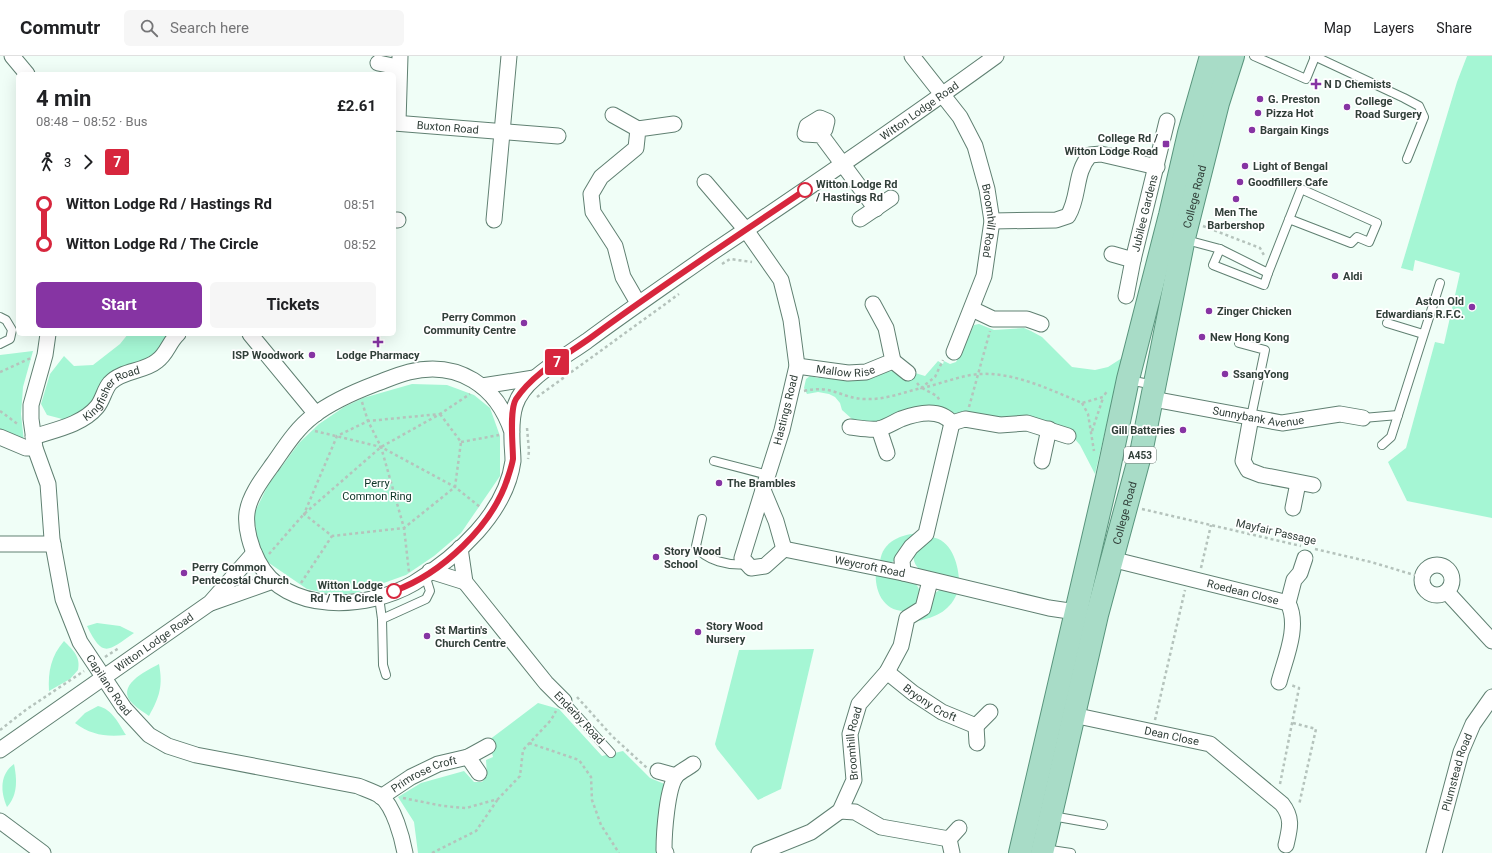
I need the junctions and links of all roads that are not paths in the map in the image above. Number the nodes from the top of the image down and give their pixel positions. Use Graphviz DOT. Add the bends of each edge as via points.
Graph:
graph roads {
  1 [pos="12,56"];
  2 [pos="509,56"];
  3 [pos="912,56"];
  4 [pos="996,56"];
  5 [pos="1211,56"];
  6 [pos="1232,56"];
  7 [pos="1254,56"];
  8 [pos="1314,56"];
  9 [pos="399,61"];
  10 [pos="378,63"];
  11 [pos="25,72"];
  12 [pos="944,94"];
  13 [pos="613,115"];
  14 [pos="1167,121"];
  15 [pos="396,123"];
  16 [pos="674,124"];
  17 [pos="638,129"];
  18 [pos="503,131"];
  19 [pos="822,135"];
  20 [pos="558,136"];
  21 [pos="1407,159"];
  22 [pos="842,165"];
  23 [pos="1157,167"];
  24 [pos="705,182"];
  25 [pos="891,198"];
  26 [pos="876,209"];
  27 [pos="860,219"];
  28 [pos="1289,219"];
  29 [pos="494,220"];
  30 [pos="992,222"];
  31 [pos="746,230"];
  32 [pos="1174,238"];
  33 [pos="1220,249"];
  34 [pos="1112,254"];
  35 [pos="1132,260"];
  36 [pos="1269,271"];
  37 [pos="1440,283"];
  38 [pos="1126,296"];
  39 [pos="638,303"];
  40 [pos="873,304"];
  41 [pos="972,309"];
  42 [pos="0,317"];
  43 [pos="1387,323"];
  44 [pos="1041,324"];
  45 [pos="1423,334"];
  46 [pos="48,336"];
  47 [pos="177,336"];
  48 [pos="252,336"];
  49 [pos="1240,343"];
  50 [pos="0,344"];
  51 [pos="954,352"];
  52 [pos="893,361"];
  53 [pos="797,366"];
  54 [pos="908,373"];
  55 [pos="534,378"];
  56 [pos="1128,380"];
  57 [pos="482,386"];
  58 [pos="1154,392"];
  59 [pos="316,414"];
  60 [pos="1398,415"];
  61 [pos="1251,417"];
  62 [pos="1363,418"];
  63 [pos="959,421"];
  64 [pos="850,427"];
  65 [pos="879,429"];
  66 [pos="1049,429"];
  67 [pos="512,432"];
  68 [pos="1068,436"];
  69 [pos="0,437"];
  70 [pos="34,442"];
  71 [pos="1382,446"];
  72 [pos="887,453"];
  73 [pos="1042,460"];
  74 [pos="714,461"];
  75 [pos="768,475"];
  76 [pos="1298,483"];
  77 [pos="1313,485"];
  78 [pos="763,490"];
  79 [pos="1293,508"];
  80 [pos="702,519"];
  81 [pos="0,544"];
  82 [pos="53,544"];
  83 [pos="460,548"];
  84 [pos="784,549"];
  85 [pos="1306,551"];
  86 [pos="257,559"];
  87 [pos="1111,559"];
  88 [pos="747,564"];
  89 [pos="428,573"];
  90 [pos="903,573"];
  91 [pos="273,581"];
  92 [pos="930,581"];
  93 [pos="465,582"];
  94 [pos="1447,592"];
  95 [pos="379,597"];
  96 [pos="210,603"];
  97 [pos="1288,603"];
  98 [pos="1086,614"];
  99 [pos="382,619"];
  100 [pos="1492,641"];
  101 [pos="887,672"];
  102 [pos="386,675"];
  103 [pos="104,679"];
  104 [pos="1279,682"];
  105 [pos="1492,697"];
  106 [pos="564,702"];
  107 [pos="990,712"];
  108 [pos="1074,715"];
  109 [pos="976,726"];
  110 [pos="977,743"];
  111 [pos="488,746"];
  112 [pos="0,750"];
  113 [pos="611,753"];
  114 [pos="468,756"];
  115 [pos="693,764"];
  116 [pos="478,772"];
  117 [pos="658,772"];
  118 [pos="676,776"];
  119 [pos="381,797"];
  120 [pos="840,811"];
  121 [pos="1050,815"];
  122 [pos="1,820"];
  123 [pos="1103,825"];
  124 [pos="953,840"];
  125 [pos="1286,844"];
  126 [pos="1042,851"];
  127 [pos="43,853"];
  128 [pos="405,853"];
  129 [pos="666,853"];
  130 [pos="759,853"];
  131 [pos="1020,853"];
  132 [pos="1071,853"];
  133 [pos="1434,853"];
  1 -- 11 [label="street"];
  2 -- 18 [label="street"];
  3 -- 12 [label="street, Broomhill Road"];
  4 -- 12 [label="street, Witton Lodge Road"];
  5 -- 32 [label="main road, College Road / A453" via="1189,133"];
  6 -- 32 [label="main road, College Road / A453"];
  7 -- 8 [label="lane" via="1306,79"];
  8 -- 21 [label="lane" via="1419,106 1424,117"];
  9 -- 10 [label="street"];
  9 -- 15 [label="street"];
  12 -- 22 [label="street, Witton Lodge Road"];
  12 -- 30 [label="street, Broomhill Road" via="975,146 987,189"];
  13 -- 17 [label="street"];
  14 -- 23 [label="street, Jubilee Gardens"];
  15 -- 18 [label="street, Buxton Road"];
  16 -- 17 [label="street"];
  17 -- 39 [label="street" via="636,148 601,177 591,194 593,212 615,246 623,277"];
  18 -- 20 [label="street, Buxton Road"];
  18 -- 29 [label="street"];
  19 -- 22 [label="street"];
  22 -- 26 [label="street"];
  22 -- 31 [label="street, Witton Lodge Road"];
  23 -- 30 [label="street, Jubilee Gardens" via="1100,154 1090,155 1082,164 1073,208 1068,216 1056,220"];
  23 -- 35 [label="street, Jubilee Gardens"];
  24 -- 31 [label="street"];
  25 -- 26 [label="street"];
  26 -- 27 [label="street"];
  28 -- 28 [label="lane" via="1301,188 1377,223 1369,242 1357,237 1351,243"];
  28 -- 36 [label="lane"];
  30 -- 41 [label="street, Broomhill Road" via="984,276"];
  31 -- 39 [label="street, Witton Lodge Road"];
  31 -- 53 [label="street, Hastings Road" via="781,280 791,320"];
  32 -- 33 [label="lane"];
  32 -- 56 [label="main road, College Road / A453"];
  32 -- 58 [label="main road, College Road / A453"];
  33 -- 36 [label="lane"];
  33 -- 36 [label="lane" via="1213,265 1264,285"];
  34 -- 35 [label="street, Jubilee Gardens"];
  35 -- 38 [label="street, Jubilee Gardens"];
  37 -- 45 [label="lane"];
  39 -- 55 [label="street, Witton Lodge Road"];
  40 -- 52 [label="street" via="886,328"];
  41 -- 44 [label="street" via="993,319 1027,319"];
  41 -- 51 [label="street, Broomhill Road"];
  42 -- 50 [label="lane" via="6,320 12,330 10,339"];
  43 -- 45 [label="lane"];
  45 -- 60 [label="lane"];
  46 -- 70 [label="street, Capilano Road" via="31,405"];
  47 -- 70 [label="street, Kingfisher Road" via="157,362 117,377 110,383 96,408 83,418"];
  48 -- 59 [label="street"];
  49 -- 61 [label="lane" via="1265,350"];
  52 -- 53 [label="street, Mallow Rise" via="866,372 848,373"];
  52 -- 54 [label="street"];
  53 -- 75 [label="street, Hastings Road" via="792,394"];
  55 -- 57 [label="street, Witton Lodge Road"];
  55 -- 67 [label="street, Witton Lodge Road" via="515,401"];
  56 -- 58 [label="lane"];
  56 -- 98 [label="main road, College Road / A453"];
  57 -- 59 [label="street, Witton Lodge Road" via="464,375 428,370 409,372 359,390"];
  57 -- 67 [label="street, Witton Lodge Road" via="499,404"];
  58 -- 61 [label="street, Sunnybank Avenue"];
  58 -- 87 [label="main road, College Road / A453"];
  59 -- 86 [label="street, Witton Lodge Road" via="299,428 262,479 247,509 247,523"];
  60 -- 62 [label="lane"];
  60 -- 71 [label="lane" via="1391,437"];
  61 -- 62 [label="street, Sunnybank Avenue" via="1282,422 1340,414"];
  61 -- 76 [label="street" via="1243,461 1248,470"];
  63 -- 65 [label="street" via="933,413 920,414"];
  63 -- 66 [label="street" via="1000,425 1027,423"];
  63 -- 90 [label="street" via="926,534 911,547 902,560"];
  64 -- 65 [label="street"];
  65 -- 72 [label="street"];
  66 -- 68 [label="street"];
  66 -- 73 [label="street"];
  67 -- 83 [label="street, Witton Lodge Road" via="513,461 503,492 490,515"];
  69 -- 70 [label="street" via="26,448"];
  70 -- 82 [label="street, Capilano Road" via="48,484"];
  74 -- 75 [label="lane"];
  75 -- 78 [label="street, Hastings Road"];
  76 -- 77 [label="street"];
  76 -- 79 [label="street"];
  78 -- 84 [label="street"];
  78 -- 88 [label="street" via="742,558"];
  80 -- 88 [label="lane" via="696,546 704,557 738,565"];
  81 -- 82 [label="street"];
  82 -- 103 [label="street, Capilano Road" via="63,599 80,642"];
  83 -- 89 [label="street, Witton Lodge Road"];
  83 -- 93 [label="street"];
  84 -- 88 [label="street" via="765,566 751,568"];
  84 -- 90 [label="street, Weycroft Road"];
  85 -- 97 [label="street"];
  86 -- 91 [label="street, Witton Lodge Road"];
  86 -- 96 [label="street, Witton Lodge Road"];
  87 -- 97 [label="street, Roedean Close"];
  87 -- 98 [label="main road, College Road / A453"];
  89 -- 93 [label="street"];
  89 -- 95 [label="street, Witton Lodge Road" via="411,585"];
  89 -- 99 [label="lane" via="430,591 426,599"];
  90 -- 92 [label="street, Weycroft Road"];
  91 -- 95 [label="street, Witton Lodge Road" via="294,596 323,603"];
  91 -- 96 [label="street, Witton Lodge Road"];
  92 -- 98 [label="street, Weycroft Road"];
  92 -- 101 [label="street, Broomhill Road" via="923,608 907,618 901,646"];
  93 -- 106 [label="street, Enderby Road" via="541,687"];
  94 -- 94 [label="street" via="1438,596 1427,592 1421,583 1424,570 1431,565 1442,564 1451,572 1452,584"];
  94 -- 100 [label="street"];
  95 -- 99 [label="lane"];
  96 -- 103 [label="street, Witton Lodge Road"];
  97 -- 104 [label="street, Roedean Close" via="1292,610 1293,623"];
  98 -- 108 [label="main road, College Road / A453"];
  98 -- 131 [label="main road, College Road / A453"];
  99 -- 102 [label="lane" via="383,665"];
  101 -- 109 [label="street, Bryony Croft" via="942,712"];
  101 -- 120 [label="street, Broomhill Road" via="859,704 850,734 854,780"];
  103 -- 112 [label="street, Witton Lodge Road"];
  103 -- 119 [label="street, Capilano Road" via="124,708 148,735 168,746 196,755 358,786"];
  105 -- 133 [label="street, Plumstead Road" via="1473,724 1461,752"];
  106 -- 113 [label="lane, Enderby Road"];
  107 -- 109 [label="street"];
  108 -- 121 [label="main road, College Road / A453"];
  108 -- 125 [label="street, Dean Close" via="1210,744 1277,799 1289,812 1291,824"];
  109 -- 110 [label="street"];
  111 -- 114 [label="street, Primrose Croft"];
  114 -- 116 [label="street, Primrose Croft"];
  114 -- 119 [label="street, Primrose Croft" via="438,764 411,777"];
  115 -- 118 [label="street"];
  117 -- 118 [label="street"];
  118 -- 129 [label="street" via="664,828"];
  119 -- 128 [label="street" via="392,813 402,836"];
  120 -- 124 [label="street" via="855,812 881,827"];
  120 -- 130 [label="street, Broomhill Road" via="811,832"];
  121 -- 123 [label="lane"];
  121 -- 126 [label="main road, College Road / A453"];
  122 -- 127 [label="street"];
  126 -- 132 [label="lane"];
}
